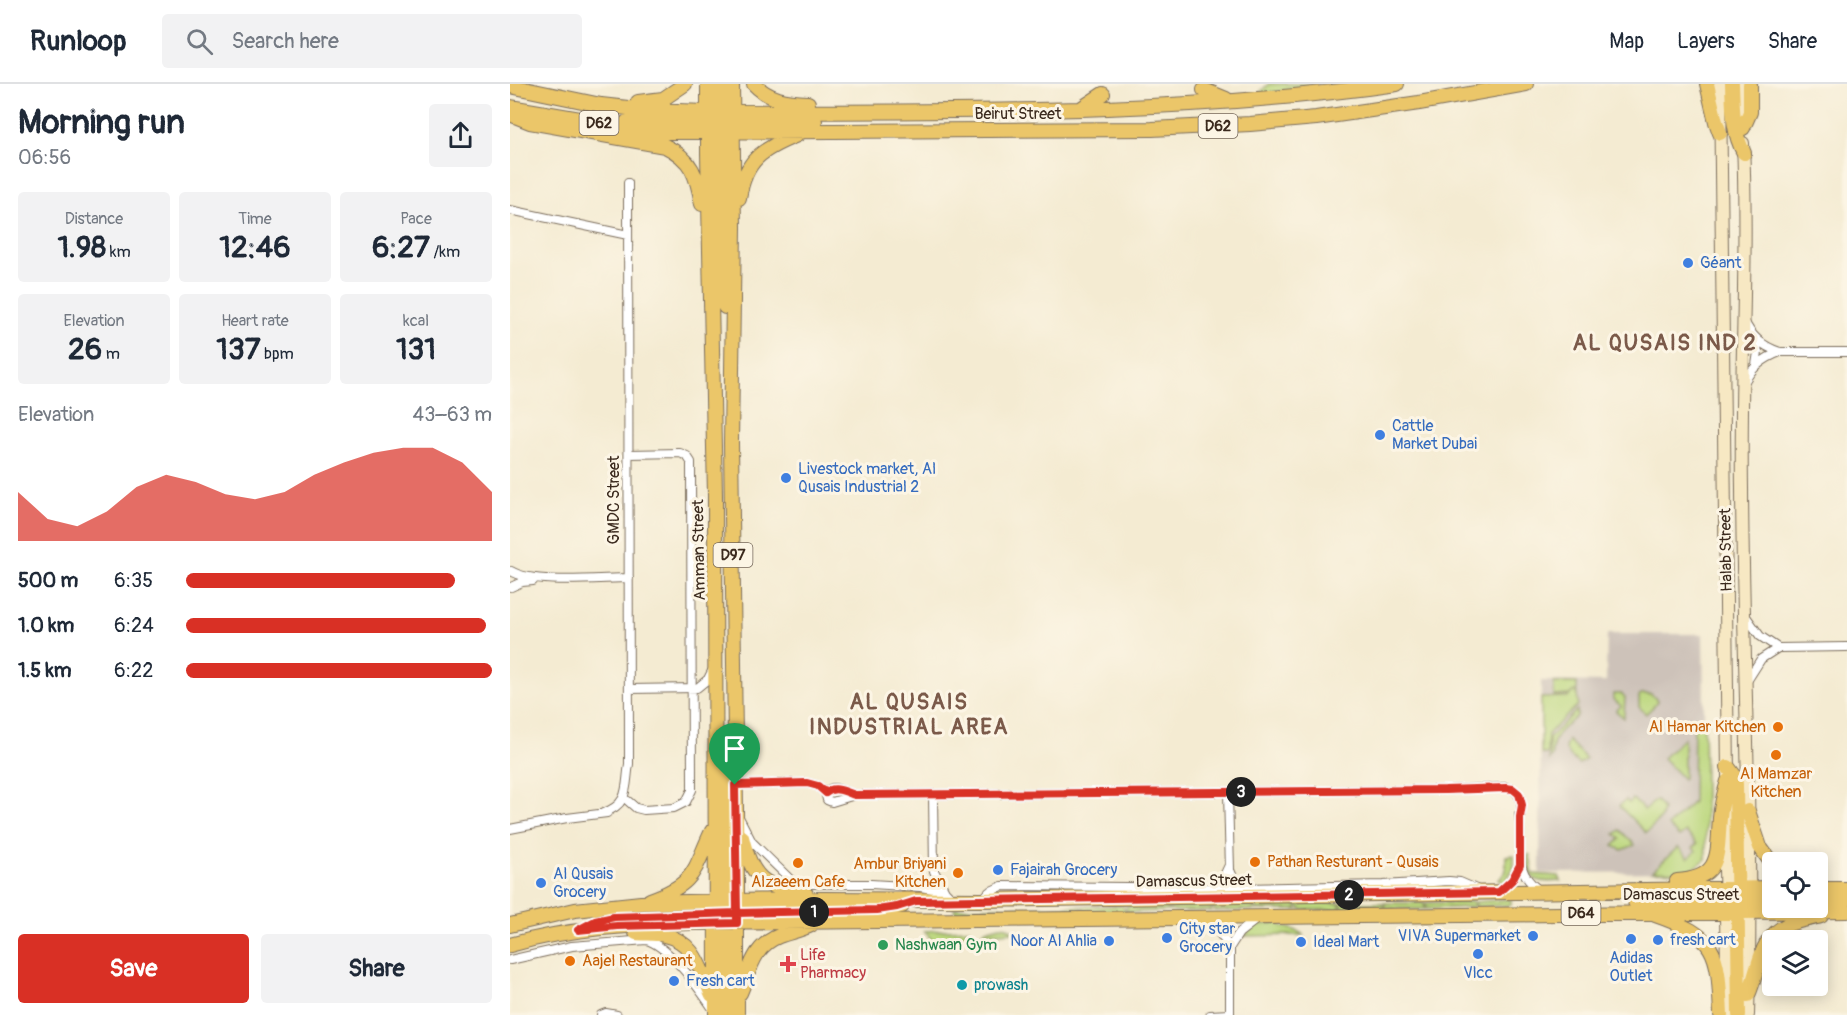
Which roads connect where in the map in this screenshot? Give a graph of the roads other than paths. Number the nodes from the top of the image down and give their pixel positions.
1 (685, 84) edge
2 (708, 84) edge
3 (720, 84) edge
4 (732, 84) edge
5 (754, 84) edge
6 (1397, 84) edge
7 (1526, 84) edge
8 (1707, 84) edge
9 (1720, 84) edge
10 (1732, 84) edge
11 (1742, 84) edge
12 (1750, 84) edge
13 (510, 86) edge
14 (1353, 87) edge
15 (1204, 90) dead end
16 (1103, 94) dead end
17 (1231, 101) junction
18 (601, 105) junction
19 (510, 107) edge
20 (1082, 108) junction
21 (838, 111) junction
22 (902, 111) junction
23 (510, 114) edge
24 (720, 122) junction
25 (1743, 128) junction
26 (804, 132) junction
27 (1720, 133) junction
28 (1744, 153) junction
29 (628, 183) dead end
30 (510, 210) edge
31 (734, 227) junction
32 (710, 234) junction
33 (628, 235) junction
34 (1743, 318) junction
35 (733, 331) junction
36 (1755, 338) junction
37 (1780, 352) junction
38 (1847, 352) edge
39 (1756, 366) junction
40 (1742, 386) junction
41 (1724, 387) junction
42 (1741, 418) junction
43 (629, 454) junction
44 (510, 570) edge
45 (542, 578) junction
46 (629, 578) junction
47 (511, 587) edge
48 (1743, 610) junction
49 (1847, 647) edge
50 (1778, 648) junction
51 (716, 663) junction
52 (1746, 684) junction
53 (629, 689) junction
54 (691, 689) junction
55 (716, 719) junction
56 (630, 764) junction
57 (1728, 767) junction
58 (1728, 781) junction
59 (735, 785) junction
60 (1228, 793) junction
61 (933, 794) junction
62 (628, 801) junction
63 (736, 809) junction
64 (1748, 811) junction
65 (603, 813) junction
66 (736, 825) junction
67 (714, 826) junction
68 (510, 829) edge
69 (1764, 852) edge
70 (1230, 865) junction
71 (1520, 865) junction
72 (934, 871) junction
73 (1213, 887) junction
74 (1245, 888) junction
75 (1662, 889) junction
76 (1847, 889) edge
77 (1828, 890) edge
78 (1484, 892) junction
79 (1499, 892) junction
80 (1541, 892) junction
81 (1762, 892) edge
82 (918, 894) junction
83 (1828, 894) edge
84 (950, 896) junction
85 (822, 899) junction
86 (1847, 899) edge
87 (982, 900) junction
88 (1737, 900) junction
89 (1762, 900) edge
90 (641, 903) junction
91 (1847, 910) edge
92 (1644, 911) junction
93 (1831, 911) junction
94 (726, 913) junction
95 (1500, 914) junction
96 (1527, 914) junction
97 (1260, 917) junction
98 (1198, 918) junction
99 (816, 922) junction
100 (510, 925) edge
101 (617, 926) junction
102 (1486, 926) dead end
103 (578, 930) junction
104 (510, 945) edge
105 (1230, 947) junction
106 (510, 960) edge
107 (1748, 995) junction
108 (736, 1000) junction
109 (718, 1011) edge
110 (601, 1015) edge
111 (617, 1015) edge
112 (736, 1015) edge
113 (1210, 1015) edge
114 (1230, 1015) edge
115 (1721, 1015) edge
116 (1728, 1015) edge
117 (1739, 1015) edge
118 (1748, 1015) edge

1 - 18 main road
2 - 24 main road, Amman Street / D97
3 - 24 main road
4 - 24 main road, Amman Street / D97
5 - 21 main road
6 - 14 main road, Beirut Street / D62
7 - 26 main road, Beirut Street / D62
8 - 27 main road
9 - 27 street, Halab Street
10 - 28 main road
11 - 25 street, Halab Street
12 - 25 main road
13 - 18 main road, Beirut Street / D62
14 - 17 main road, Beirut Street / D62
15 - 17 main road
16 - 20 main road
17 - 20 main road, Beirut Street / D62
18 - 24 main road, Beirut Street / D62
19 - 24 main road, D62
20 - 22 main road, Beirut Street / D62
21 - 22 main road, Beirut Street / D62
21 - 24 main road, Beirut Street / D62
22 - 24 main road
23 - 32 main road
24 - 26 main road, Beirut Street / D62
24 - 31 main road, Amman Street / D97
24 - 32 main road, Amman Street / D97
24 - 35 main road
25 - 28 street, Halab Street
26 - 31 main road
27 - 41 street, Halab Street
28 - 34 street, Halab Street
29 - 33 street, GMDC Street
30 - 33 street
31 - 35 main road, Amman Street / D97
32 - 51 main road, Amman Street / D97
33 - 43 street, GMDC Street
34 - 36 street
34 - 40 street, Halab Street
35 - 59 main road, Amman Street / D97
36 - 37 street
36 - 39 street
37 - 38 street
37 - 39 street
39 - 40 street
40 - 42 street, Halab Street
41 - 42 street
41 - 57 street, Halab Street
42 - 48 street, Halab Street
43 - 46 street, GMDC Street
43 - 54 street
44 - 45 street
44 - 47 street
45 - 46 street
45 - 47 street
46 - 53 street, GMDC Street
48 - 50 street
48 - 52 street, Halab Street
49 - 50 street
50 - 52 street
51 - 54 street
51 - 55 main road, Amman Street / D97
52 - 64 street, Halab Street
53 - 54 street
53 - 56 street, GMDC Street
54 - 62 street
55 - 67 main road, Amman Street / D97
55 - 94 main road
56 - 62 street, GMDC Street
56 - 65 street, GMDC Street
57 - 58 street, Halab Street
57 - 88 main road
58 - 75 main road
58 - 88 street, Halab Street
59 - 61 street
59 - 63 main road, Amman Street / D97
60 - 61 street
60 - 70 street
60 - 71 street
61 - 72 street
62 - 65 street
63 - 66 main road, Amman Street / D97
63 - 82 street
64 - 69 main road
64 - 88 street, Halab Street
65 - 68 street
66 - 85 main road
66 - 94 main road, Amman Street / D97
67 - 90 main road
67 - 94 main road, Amman Street / D97
70 - 73 street
70 - 74 street
71 - 79 street
71 - 80 street
72 - 82 street
72 - 84 street
73 - 74 street
73 - 87 street
74 - 78 street
75 - 80 main road, Damascus Street / D64
75 - 88 main road, Damascus Street / D64
76 - 77 main road
78 - 79 main road, Damascus Street / D64
78 - 87 main road, Damascus Street / D64
79 - 80 main road, Damascus Street / D64
81 - 88 main road, Damascus Street / D64
82 - 84 main road, Damascus Street / D64
82 - 85 main road, Damascus Street / D64
82 - 94 main road
83 - 86 main road
84 - 87 main road, Damascus Street / D64
85 - 94 main road, Damascus Street / D64
88 - 89 main road
88 - 92 main road, Damascus Street / D64
88 - 93 main road, Damascus Street / D64
88 - 96 main road
88 - 107 street, Halab Street
88 - 116 street, Halab Street
88 - 117 main road
90 - 94 main road, Damascus Street / D64
90 - 100 main road, Damascus Street / D64
91 - 93 main road, Damascus Street / D64
92 - 96 main road, Damascus Street / D64
92 - 115 main road
93 - 107 main road
94 - 99 main road, Damascus Street / D64
94 - 101 main road, Damascus Street / D64
94 - 103 main road
94 - 108 main road, Amman Street / D97
94 - 109 main road, Amman Street / D97
95 - 96 main road, Damascus Street / D64
95 - 97 main road, Damascus Street / D64
95 - 102 main road
97 - 98 main road, Damascus Street / D64
97 - 105 street
98 - 99 main road, Damascus Street / D64
98 - 105 street
99 - 108 main road
101 - 103 main road, Damascus Street / D64
101 - 109 main road
103 - 104 main road, Damascus Street / D64
105 - 114 street
106 - 109 street
107 - 118 street, Halab Street
108 - 112 main road, Amman Street / D97
110 - 111 street
113 - 114 street

